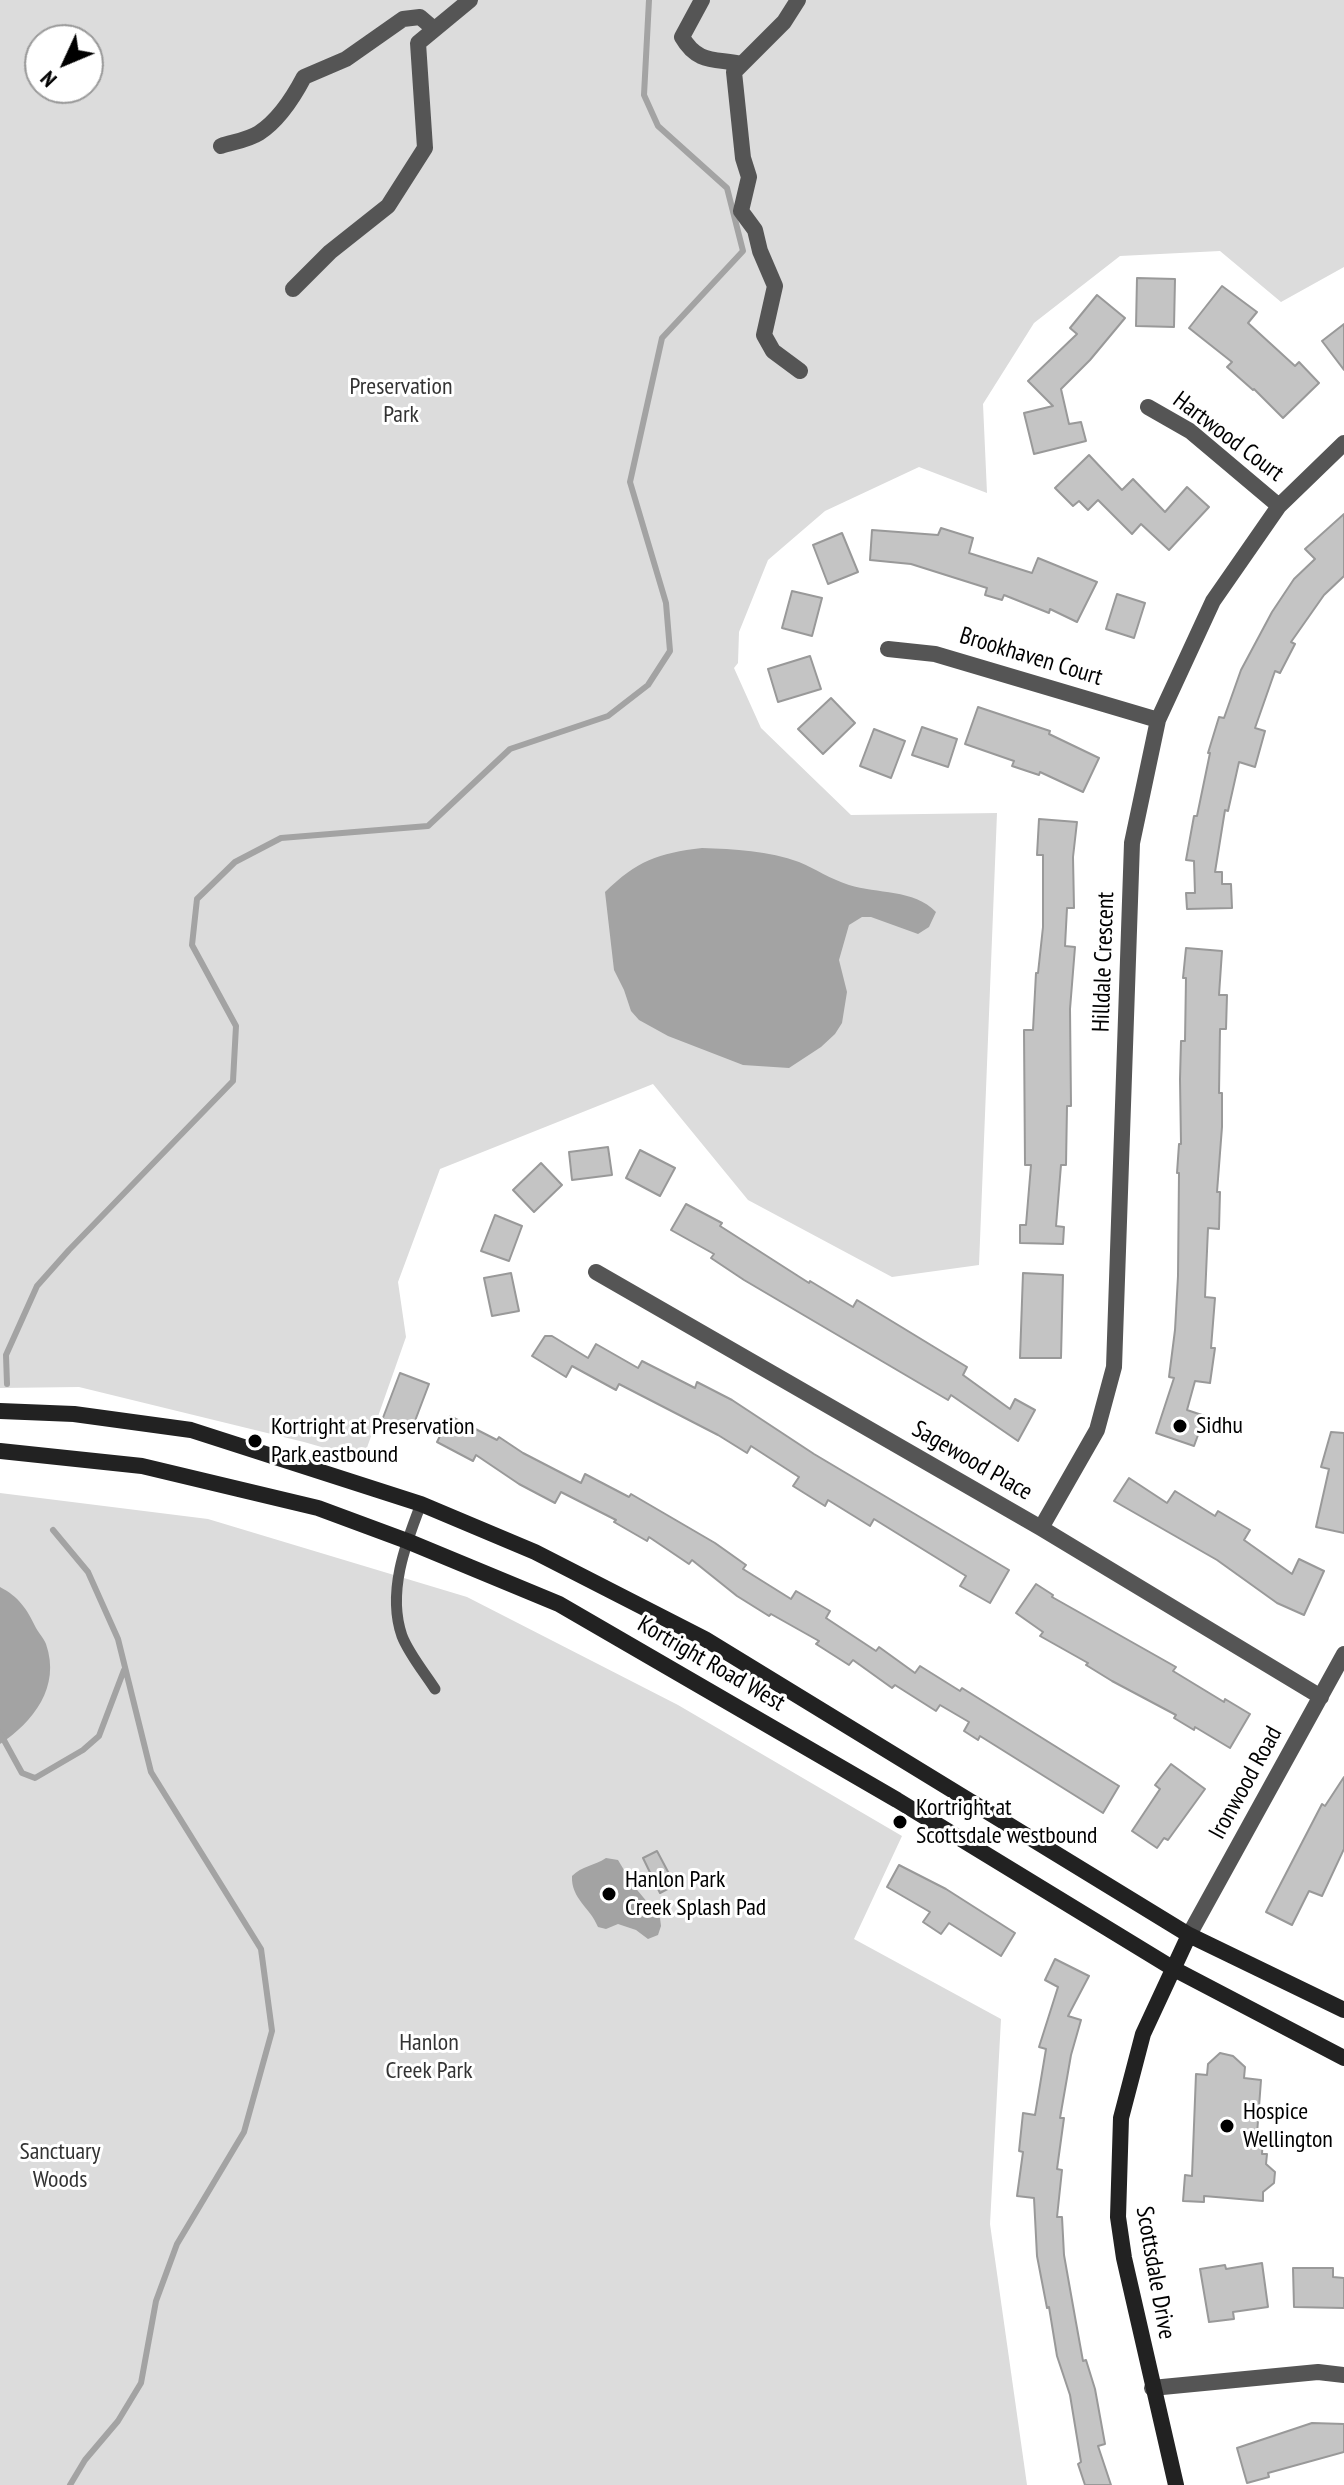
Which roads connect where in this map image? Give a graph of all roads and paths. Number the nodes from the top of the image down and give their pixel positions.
1 (470, 0) edge
2 (702, 0) edge
3 (798, 0) edge
4 (434, 29) junction
5 (742, 64) junction
6 (221, 146) dead end
7 (293, 289) dead end
8 (800, 371) dead end
9 (1148, 407) dead end
10 (1344, 443) edge
11 (1279, 506) junction
12 (888, 649) dead end
13 (1158, 720) junction
14 (596, 1272) dead end
15 (0, 1411) edge
16 (0, 1451) edge
17 (421, 1504) junction
18 (1041, 1528) junction
19 (407, 1541) junction
20 (1344, 1654) edge
21 (435, 1689) dead end
22 (1321, 1697) junction
23 (1189, 1935) junction
24 (1174, 1969) junction
25 (1344, 2010) edge
26 (1344, 2058) edge
27 (1344, 2375) edge
28 (1152, 2388) junction
29 (1176, 2485) edge

1 - 4 street
2 - 5 street
3 - 5 street
4 - 6 street
4 - 7 street
5 - 8 street
9 - 11 street, Hartwood Court
10 - 11 street, Hilldale Crescent
11 - 13 street, Hilldale Crescent
12 - 13 street, Brookhaven Court
13 - 18 street, Hilldale Crescent
14 - 18 street, Sagewood Place
15 - 17 street, Kortright Road West
16 - 19 street, Kortright Road West
17 - 19 lane
17 - 23 street, Kortright Road West
18 - 22 street, Sagewood Place
19 - 21 lane
19 - 24 street, Kortright Road West
20 - 22 street, Ironwood Road
22 - 23 street, Ironwood Road
23 - 24 street, Scottsdale Drive
23 - 25 street, Kortright Road West
24 - 26 street, Kortright Road West
24 - 28 street, Scottsdale Drive
27 - 28 street
28 - 29 street, Scottsdale Drive

